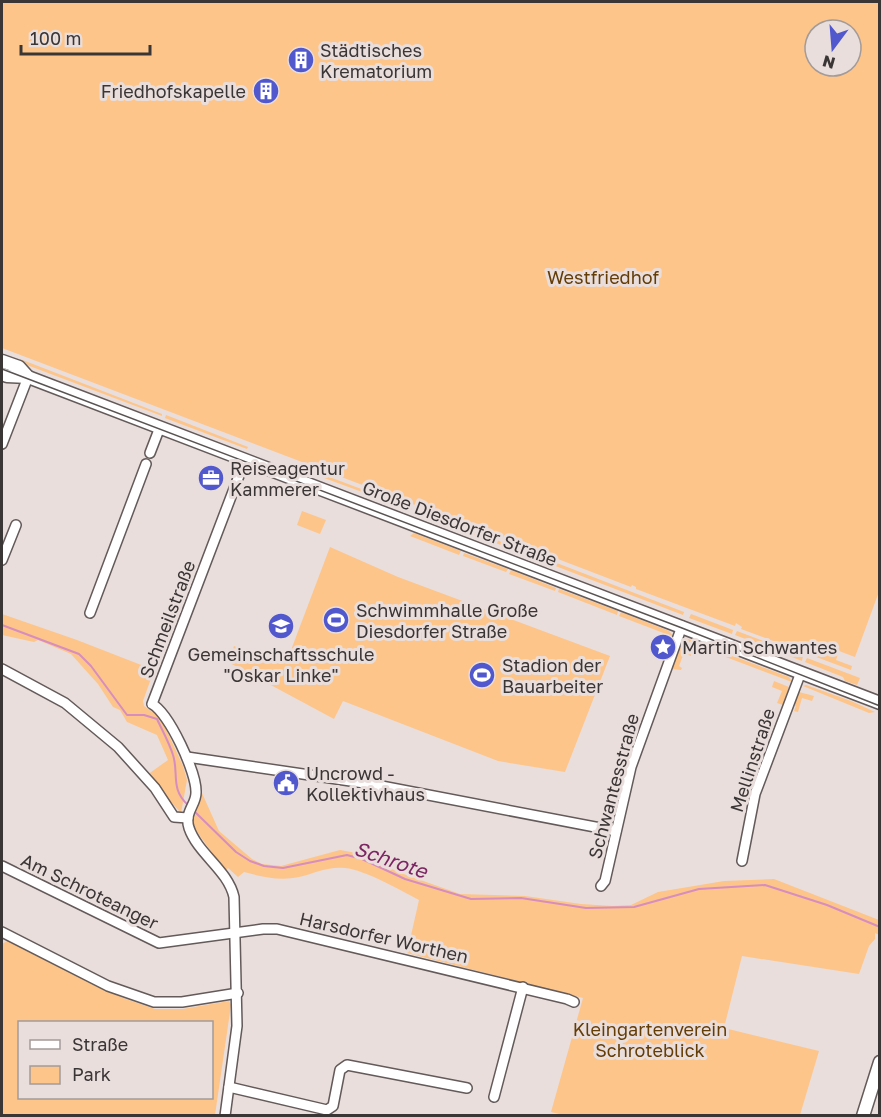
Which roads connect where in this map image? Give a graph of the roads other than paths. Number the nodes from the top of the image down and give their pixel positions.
1 (2, 361) edge
2 (2, 374) edge
3 (28, 376) junction
4 (160, 427) junction
5 (2, 444) edge
6 (150, 453) dead end
7 (245, 460) junction
8 (146, 464) dead end
9 (16, 525) dead end
10 (2, 560) edge
11 (90, 613) dead end
12 (682, 626) junction
13 (2, 669) edge
14 (801, 672) junction
15 (879, 703) edge
16 (187, 757) junction
17 (189, 814) junction
18 (616, 831) junction
19 (742, 861) dead end
20 (2, 866) edge
21 (601, 886) dead end
22 (2, 932) edge
23 (236, 933) junction
24 (523, 987) junction
25 (238, 993) junction
26 (574, 1002) dead end
27 (879, 1062) edge
28 (229, 1087) junction
29 (467, 1088) dead end
30 (494, 1097) dead end
31 (865, 1115) edge
32 (225, 1116) edge

1 - 3 main road, Große Diesdorfer Straße
2 - 3 main road, Große Diesdorfer Straße
3 - 4 main road, Große Diesdorfer Straße
3 - 5 street
4 - 6 street
4 - 7 main road, Große Diesdorfer Straße
7 - 12 main road, Große Diesdorfer Straße
7 - 16 street, Schmeilstraße
8 - 11 street
9 - 10 street
12 - 14 main road, Große Diesdorfer Straße
12 - 18 street, Schwantesstraße
13 - 17 street
14 - 15 main road, Große Diesdorfer Straße
14 - 19 street, Mellinstraße
16 - 17 street, Schmeilstraße
16 - 18 street
17 - 23 street
18 - 21 street, Schwantesstraße
20 - 23 street, Am Schroteanger
22 - 25 street
23 - 24 street, Harsdorfer Worthen
23 - 25 street
24 - 26 street, Harsdorfer Worthen
24 - 30 street
25 - 28 street
27 - 31 main road
28 - 29 street
28 - 32 street

